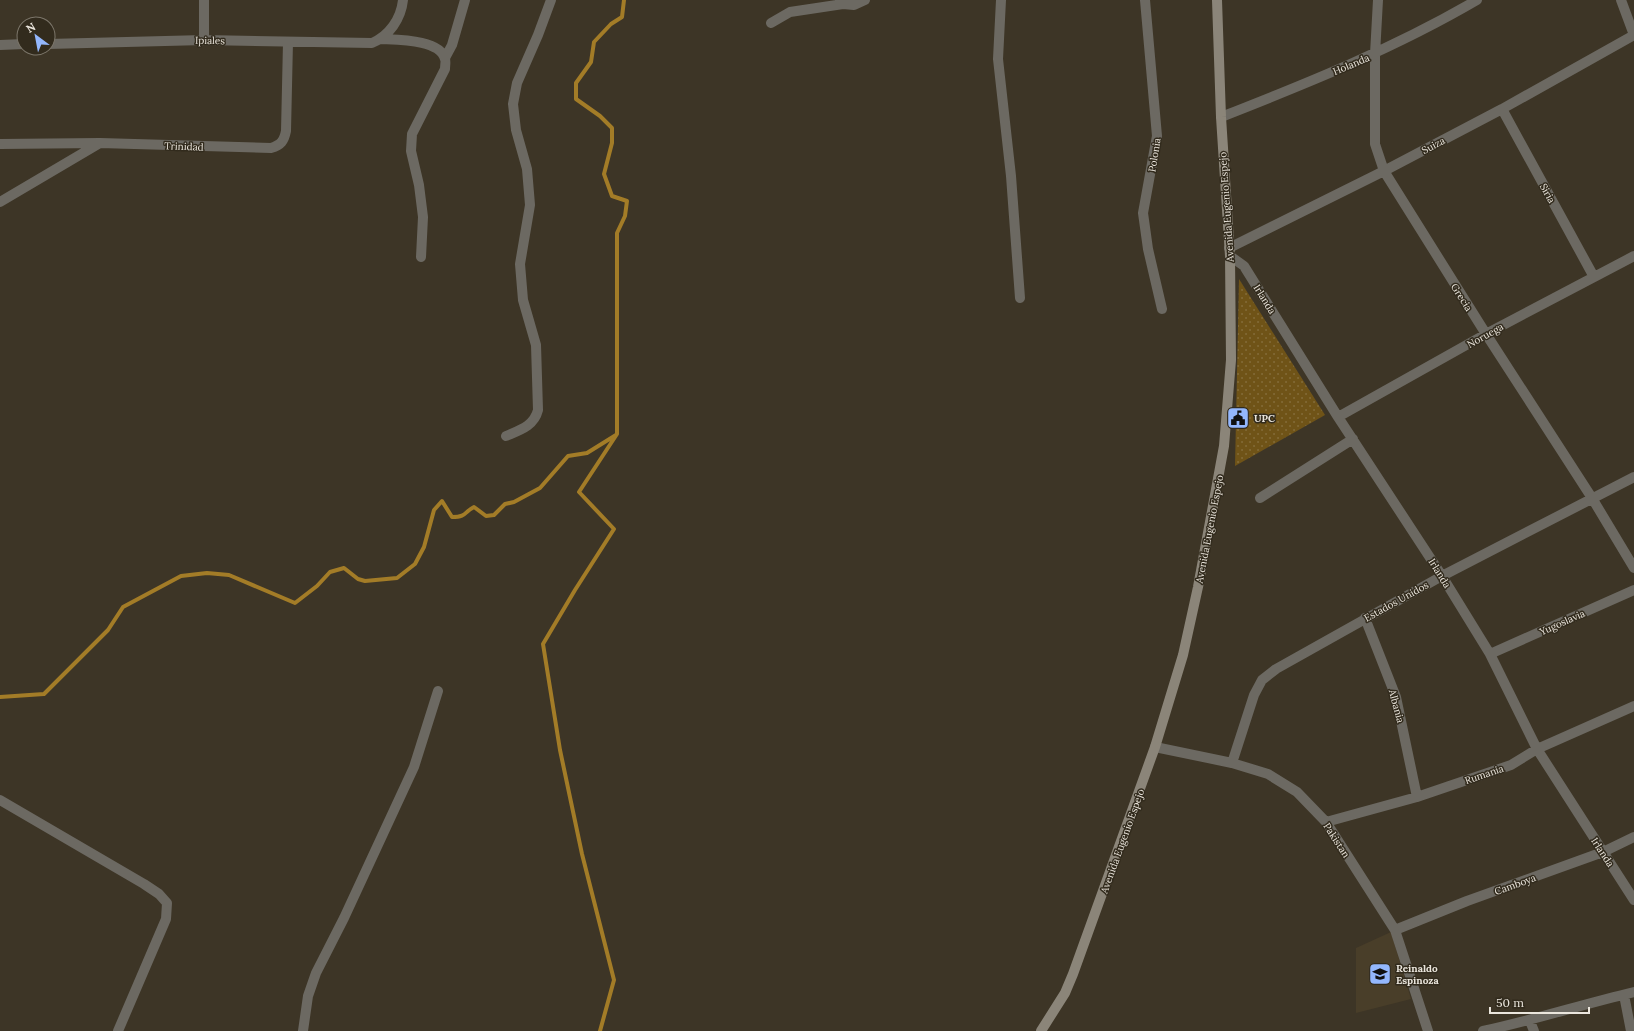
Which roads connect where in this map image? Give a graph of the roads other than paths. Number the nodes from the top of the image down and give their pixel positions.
1 (204, 0) edge
2 (403, 0) edge
3 (465, 0) edge
4 (551, 0) edge
5 (864, 0) edge
6 (1001, 0) edge
7 (1145, 0) edge
8 (1217, 0) edge
9 (1378, 0) edge
10 (1477, 0) edge
11 (1621, 0) edge
12 (842, 2) edge
13 (771, 23) dead end
14 (1634, 35) edge
15 (204, 40) junction
16 (376, 41) junction
17 (288, 42) junction
18 (16, 44) edge
19 (56, 44) edge
20 (0, 45) edge
21 (1375, 54) junction
22 (445, 58) junction
23 (1502, 109) junction
24 (1220, 117) junction
25 (100, 143) junction
26 (0, 144) edge
27 (1384, 171) junction
28 (0, 202) edge
29 (1230, 252) junction
30 (421, 256) dead end
31 (1634, 256) edge
32 (1594, 278) junction
33 (1020, 298) dead end
34 (1162, 308) dead end
35 (1486, 334) junction
36 (1338, 417) junction
37 (506, 436) dead end
38 (1353, 439) junction
39 (1634, 477) edge
40 (1260, 498) dead end
41 (1592, 498) junction
42 (1634, 568) edge
43 (1442, 576) junction
44 (1634, 590) edge
45 (1365, 618) junction
46 (1490, 654) junction
47 (438, 691) dead end
48 (1634, 706) edge
49 (1155, 747) junction
50 (1537, 749) junction
51 (1232, 763) junction
52 (1418, 797) junction
53 (0, 800) edge
54 (1326, 822) junction
55 (1634, 837) edge
56 (1603, 852) junction
57 (1634, 900) edge
58 (1395, 930) junction
59 (1629, 993) edge
60 (1530, 1020) junction
61 (118, 1031) edge
62 (303, 1031) edge
63 (1041, 1031) edge
64 (1428, 1031) edge
65 (1483, 1031) edge
66 (1534, 1031) edge
67 (1631, 1031) edge

1 - 15 street
2 - 16 street
3 - 22 street
4 - 37 street
5 - 12 street
6 - 33 street
7 - 34 street, Polonia
8 - 24 main road, Avenida Eugenio Espejo
9 - 21 street, Grecia
10 - 21 street, Holanda
11 - 14 street
12 - 13 street
14 - 23 street, Suiza
15 - 17 street, Ipiales
15 - 19 street, Ipiales
16 - 17 street, Ipiales
16 - 22 street, Ipiales
17 - 25 street, Trinidad
18 - 20 street
21 - 24 street, Holanda
21 - 27 street, Grecia
22 - 30 street
23 - 27 street, Suiza
23 - 32 street, Siria
24 - 29 main road, Avenida Eugenio Espejo
25 - 26 street, Trinidad
25 - 28 street
27 - 29 street, Suiza
27 - 35 street, Grecia
29 - 36 street, Irlanda
29 - 49 main road, Avenida Eugenio Espejo
31 - 32 street, Noruega
32 - 35 street, Noruega
35 - 36 street, Noruega
35 - 41 street, Grecia
36 - 38 street, Irlanda
38 - 40 street
38 - 43 street, Irlanda
39 - 41 street, Estados Unidos
41 - 42 street, Grecia
41 - 43 street, Estados Unidos
43 - 45 street, Estados Unidos
43 - 46 street, Irlanda
44 - 46 street, Yugoslavia
45 - 51 street, Estados Unidos
45 - 52 street, Albania
46 - 50 street, Irlanda
47 - 62 street
48 - 50 street, Rumania
49 - 51 street, Pakistan
49 - 63 main road, Avenida Eugenio Espejo
50 - 52 street, Rumania
50 - 56 street, Irlanda
51 - 54 street, Pakistan
52 - 54 street, Rumania
53 - 61 street
54 - 58 street, Pakistan
55 - 56 street, Camboya
56 - 57 street, Irlanda
56 - 58 street, Camboya
58 - 64 street, Pakistan
59 - 60 street
59 - 67 street
60 - 65 street
60 - 66 street

